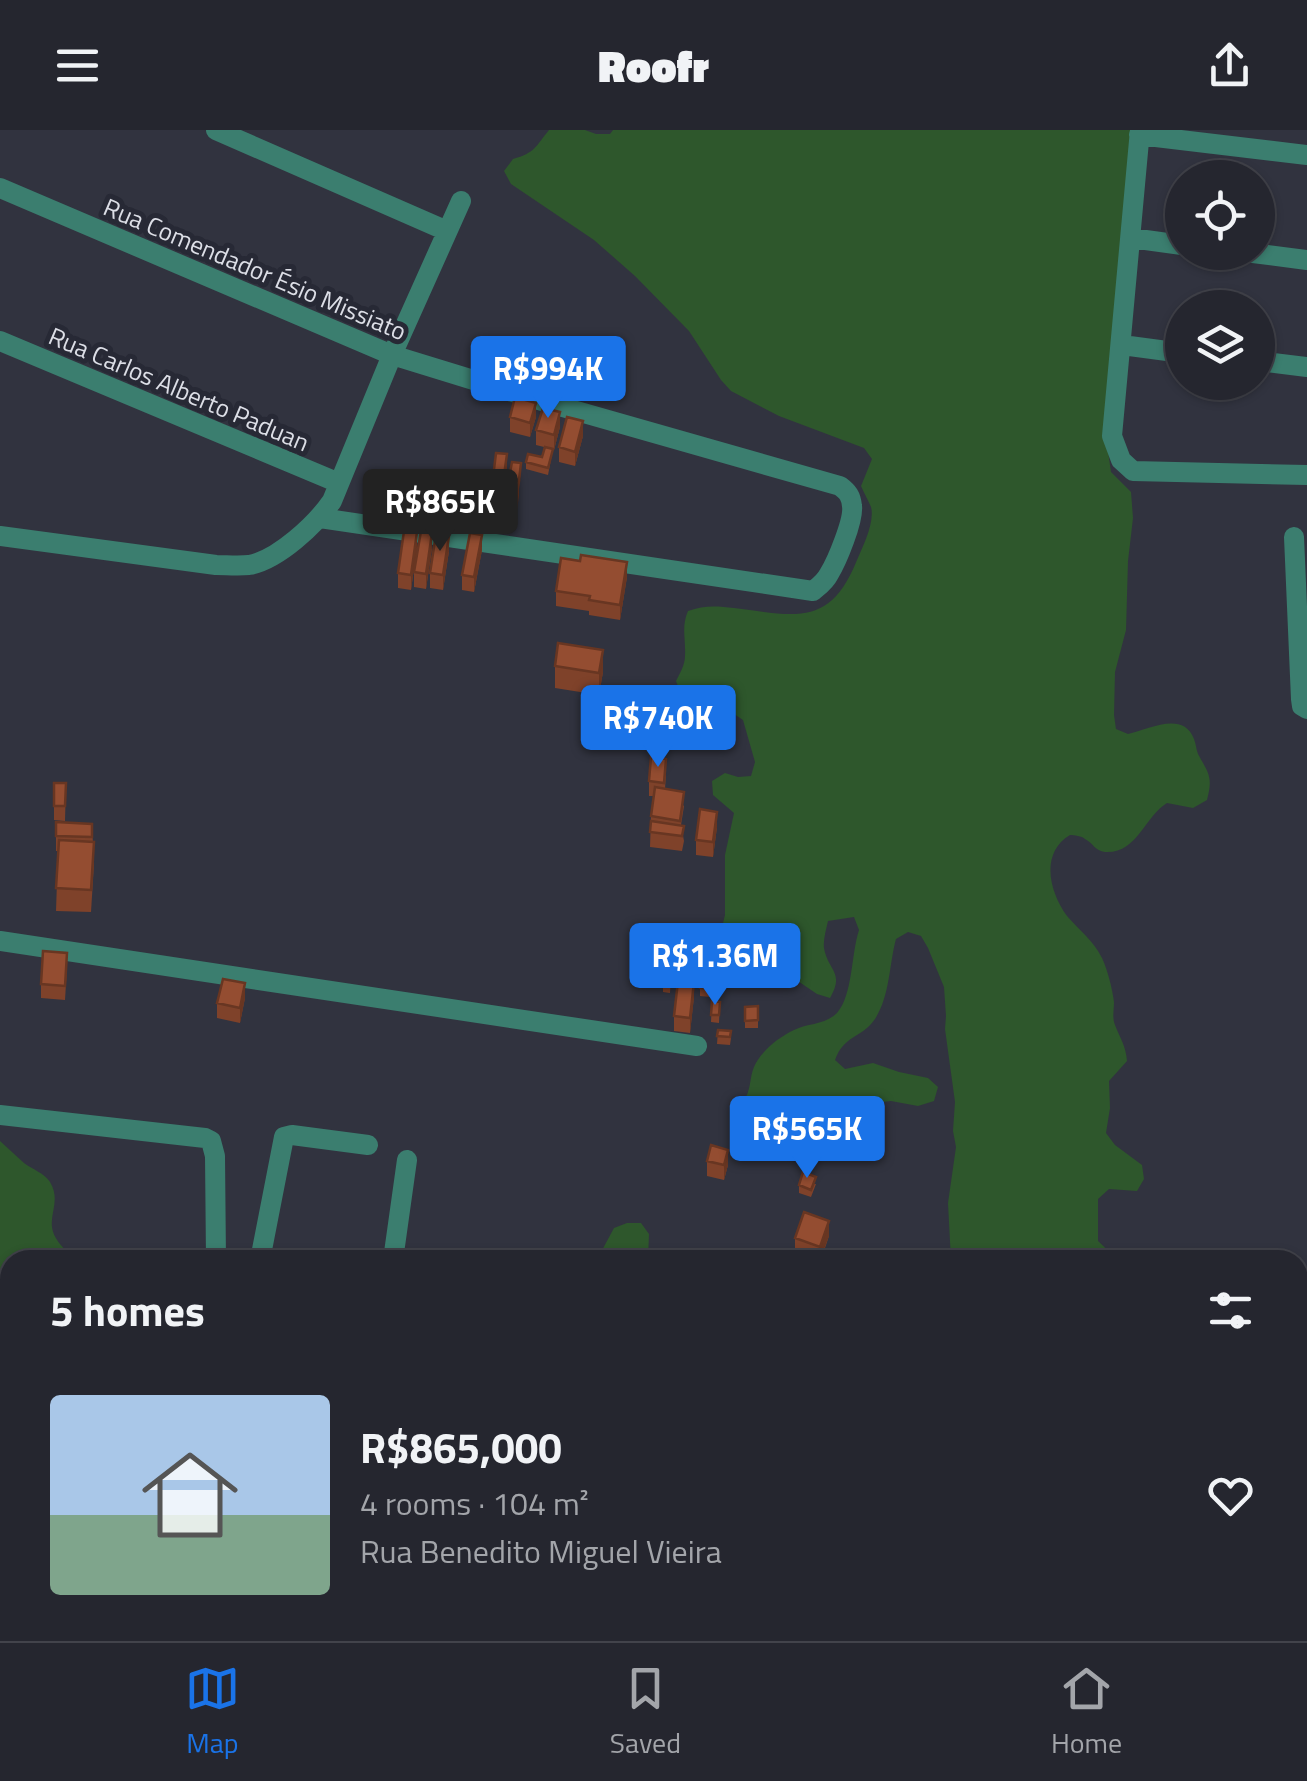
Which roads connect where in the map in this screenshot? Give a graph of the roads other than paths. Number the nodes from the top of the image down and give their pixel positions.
1 (216, 130) edge
2 (1140, 132) edge
3 (1307, 154) edge
4 (0, 188) edge
5 (461, 202) dead end
6 (447, 231) junction
7 (1131, 238) junction
8 (1165, 242) edge
9 (1275, 256) edge
10 (1307, 260) edge
11 (0, 342) edge
12 (1122, 346) junction
13 (1165, 350) edge
14 (392, 355) junction
15 (1275, 363) edge
16 (1307, 367) edge
17 (1307, 475) edge
18 (339, 482) junction
19 (320, 518) junction
20 (0, 536) edge
21 (1294, 537) dead end
22 (1307, 709) edge
23 (0, 942) edge
24 (696, 1046) dead end
25 (0, 1115) edge
26 (368, 1145) dead end
27 (407, 1160) dead end
28 (216, 1250) edge
29 (262, 1250) edge
30 (394, 1250) edge

1 - 6 street
2 - 3 street
2 - 7 street
4 - 14 street, Rua Comendador Ésio Missiato
5 - 6 street
6 - 14 street
7 - 8 street
7 - 12 street
9 - 10 street
11 - 18 street, Rua Carlos Alberto Paduan
12 - 13 street
12 - 17 street
14 - 18 street
14 - 19 street, Rua Comendador Ésio Missiato
15 - 16 street
18 - 19 street
19 - 20 street
21 - 22 street
23 - 24 street
25 - 28 street
26 - 29 street
27 - 30 street

